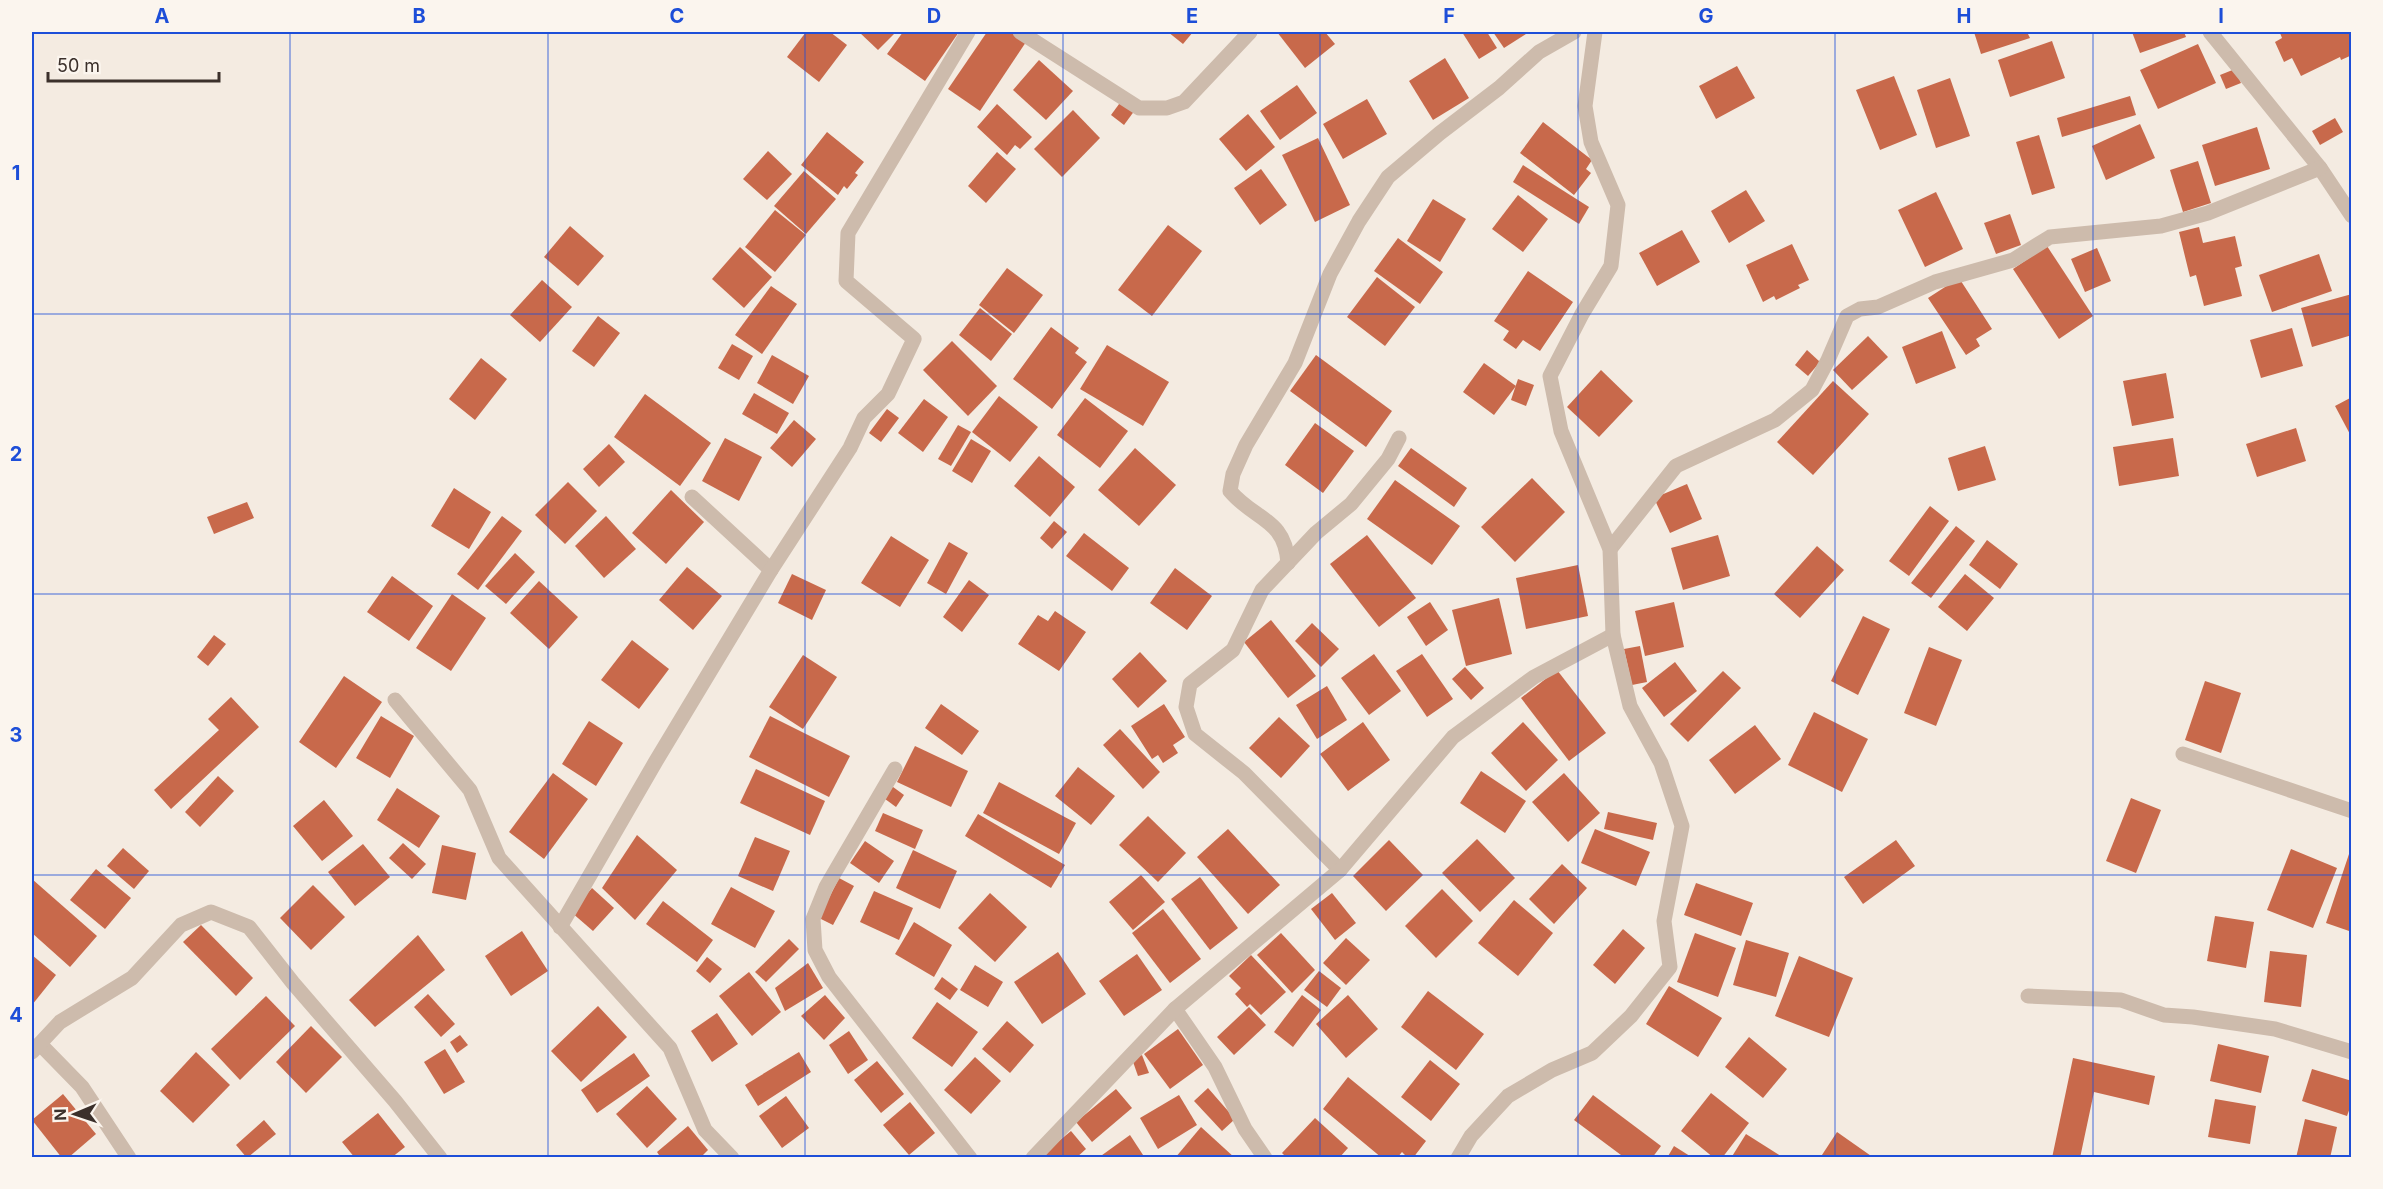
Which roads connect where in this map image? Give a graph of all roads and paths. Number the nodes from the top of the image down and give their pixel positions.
1 (968, 32) edge
2 (1020, 32) edge
3 (1250, 32) edge
4 (1574, 32) edge
5 (1594, 32) edge
6 (2210, 32) edge
7 (2320, 168) junction
8 (2352, 216) edge
9 (1399, 438) dead end
10 (692, 496) dead end
11 (1610, 549) junction
12 (1288, 563) junction
13 (771, 570) junction
14 (1613, 635) junction
15 (394, 700) dead end
16 (2183, 754) dead end
17 (895, 769) dead end
18 (2352, 811) edge
19 (1340, 870) junction
20 (560, 927) junction
21 (2028, 996) dead end
22 (1175, 1009) junction
23 (36, 1048) edge
24 (2352, 1052) edge
25 (129, 1158) edge
26 (440, 1158) edge
27 (732, 1158) edge
28 (970, 1158) edge
29 (1033, 1158) edge
30 (1265, 1158) edge
31 (1458, 1158) edge

1 - 13 street
2 - 3 street
4 - 12 street
5 - 11 street
6 - 7 street
7 - 8 street
7 - 11 street
9 - 12 street
10 - 13 street
11 - 14 street
12 - 19 street
13 - 20 street
14 - 19 street
14 - 31 street
15 - 20 street
16 - 18 street
17 - 28 street
19 - 22 street
20 - 27 street
21 - 24 street
22 - 29 street
22 - 30 street
23 - 25 street
23 - 26 street

